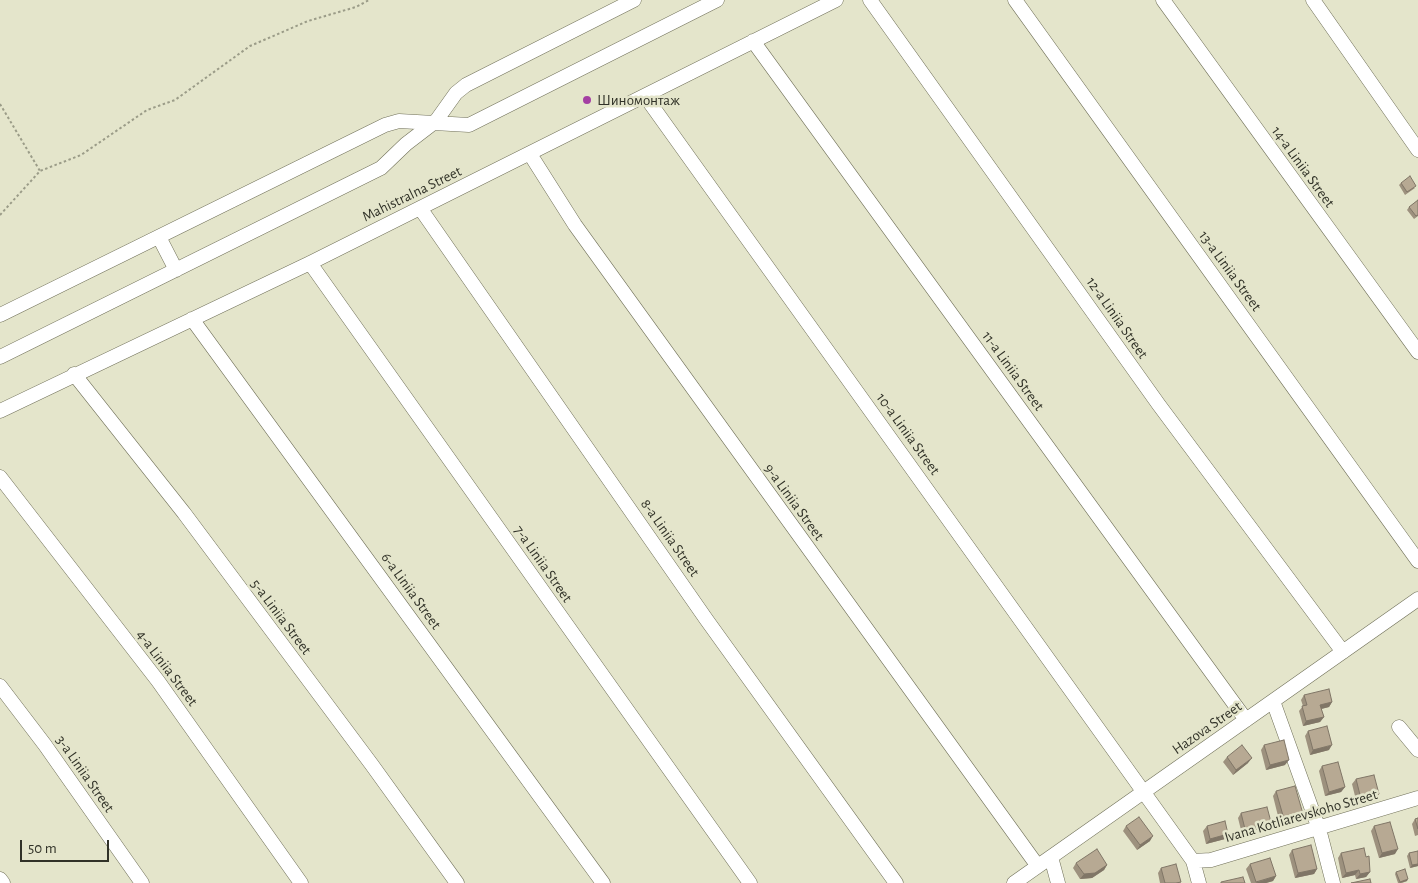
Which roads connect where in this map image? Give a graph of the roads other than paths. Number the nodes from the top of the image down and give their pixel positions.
1 (634, 0) edge
2 (717, 0) edge
3 (836, 0) edge
4 (870, 0) edge
5 (1015, 0) edge
6 (1163, 0) edge
7 (1313, 0) edge
8 (753, 41) junction
9 (646, 96) junction
10 (436, 121) junction
11 (1418, 150) edge
12 (530, 154) junction
13 (420, 208) junction
14 (159, 237) junction
15 (310, 263) junction
16 (176, 270) junction
17 (0, 315) edge
18 (192, 319) junction
19 (1418, 352) edge
20 (0, 357) edge
21 (74, 374) junction
22 (0, 410) edge
23 (0, 477) edge
24 (1418, 561) edge
25 (1418, 599) edge
26 (1343, 652) junction
27 (0, 686) edge
28 (1273, 701) junction
29 (1246, 720) junction
30 (1399, 727) dead end
31 (1418, 750) edge
32 (1144, 792) junction
33 (1418, 798) edge
34 (1319, 829) junction
35 (1051, 858) junction
36 (1193, 860) junction
37 (1037, 865) junction
38 (0, 880) edge
39 (2, 883) edge
40 (142, 883) edge
41 (301, 883) edge
42 (457, 883) edge
43 (603, 883) edge
44 (750, 883) edge
45 (896, 883) edge
46 (1014, 883) edge
47 (1058, 883) edge
48 (1199, 883) edge
49 (1333, 883) edge

1 - 10 street
2 - 10 street
3 - 8 street, Mahistralna Street
4 - 26 street, 12-a Liniia Street
5 - 24 street, 13-a Liniia Street
6 - 19 street, 14-a Liniia Street
7 - 11 street
8 - 9 street, Mahistralna Street
8 - 29 street, 11-a Liniia Street
9 - 12 street, Mahistralna Street
9 - 32 street, 10-a Liniia Street
10 - 14 street
10 - 16 street
12 - 13 street, Mahistralna Street
12 - 37 street, 9-a Liniia Street
13 - 15 street, Mahistralna Street
13 - 45 street, 8-a Liniia Street
14 - 16 street
14 - 17 street
15 - 18 street, Mahistralna Street
15 - 44 street, 7-a Liniia Street
16 - 20 street
18 - 21 street, Mahistralna Street
18 - 43 street, 6-a Liniia Street
21 - 22 street, Mahistralna Street
21 - 42 street, 5-a Liniia Street
23 - 41 street, 4-a Liniia Street
25 - 26 street, Hazova Street
26 - 28 street, Hazova Street
27 - 40 street, 3-a Liniia Street
28 - 29 street, Hazova Street
28 - 34 street
29 - 32 street, Hazova Street
30 - 31 street
32 - 35 street, Hazova Street
32 - 36 street, 10-a Liniia Street
33 - 34 street, Ivana Kotliarevskoho Street
34 - 36 street, Ivana Kotliarevskoho Street
34 - 49 street
35 - 37 street, Hazova Street
35 - 47 street
36 - 48 street
37 - 46 street, Hazova Street
38 - 39 street

